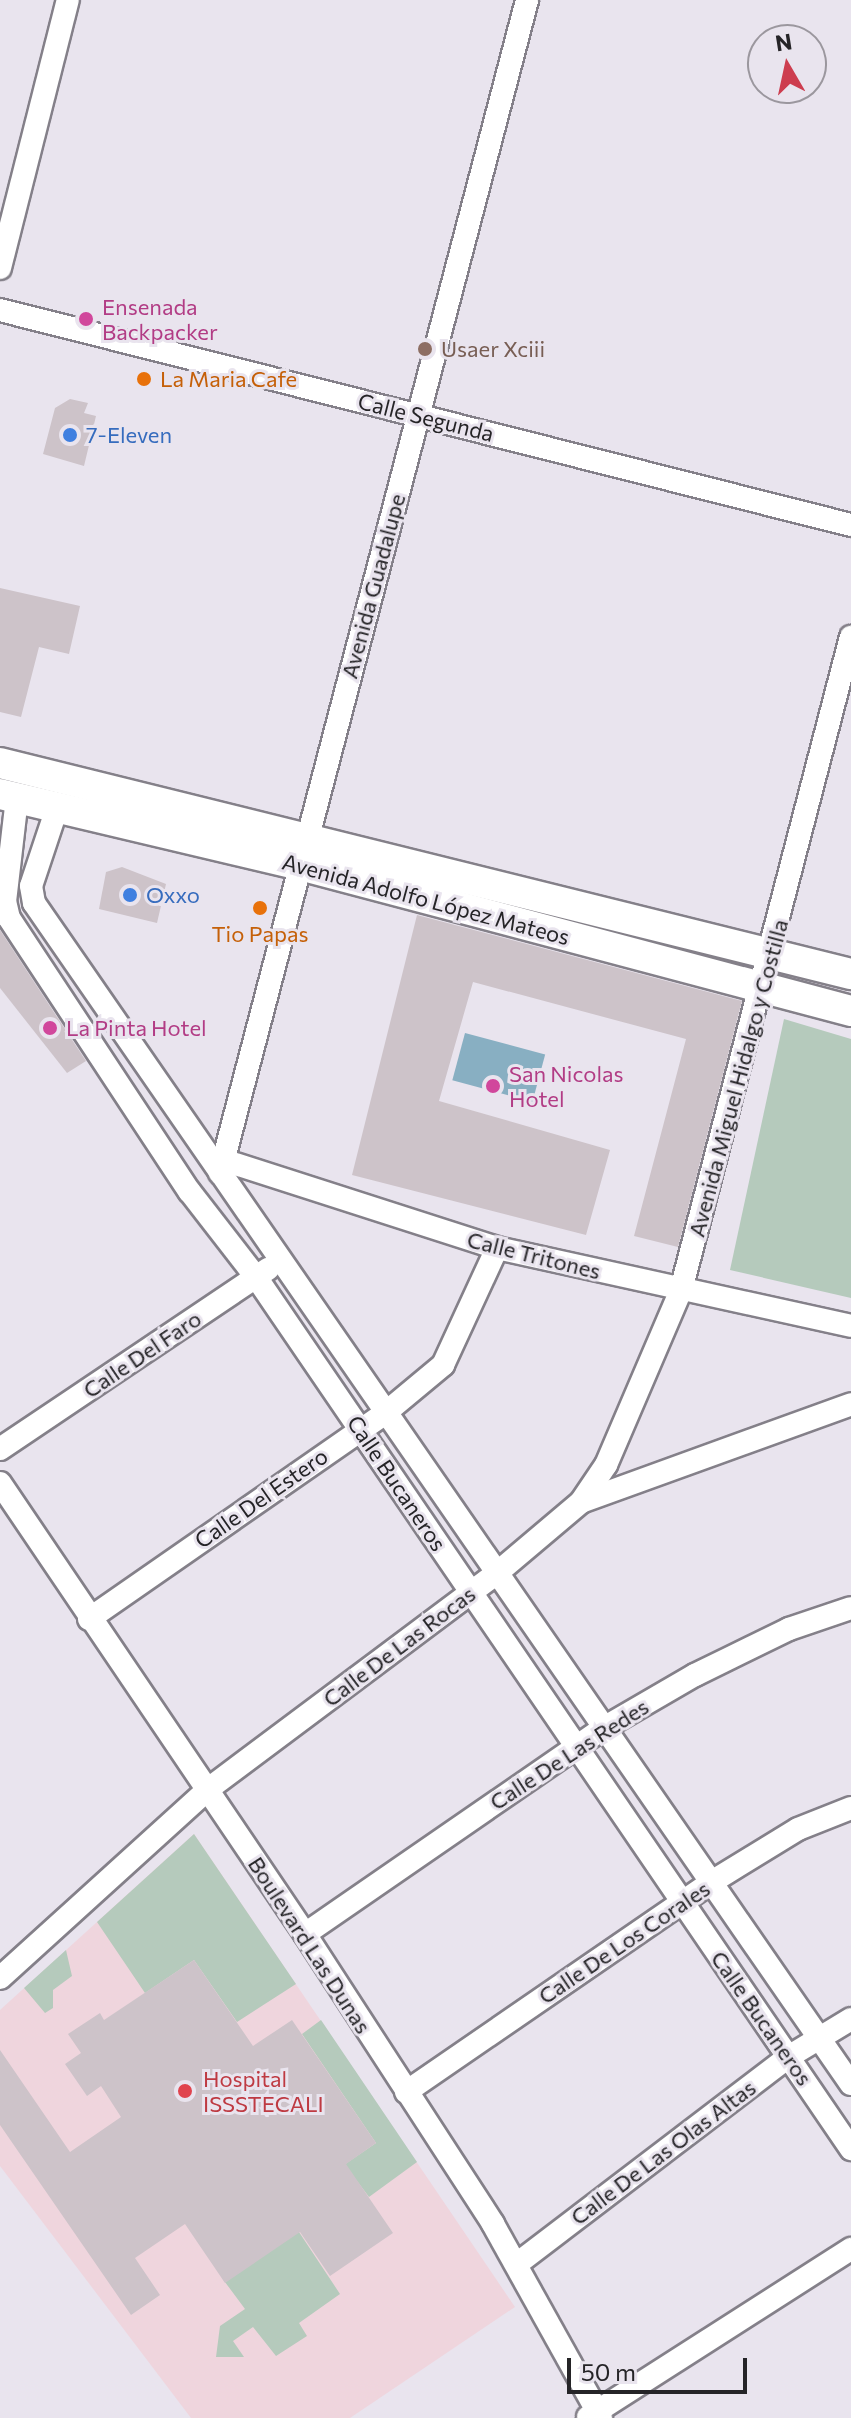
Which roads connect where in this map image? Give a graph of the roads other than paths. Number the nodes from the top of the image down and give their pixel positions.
1 (68, 0) edge
2 (527, 0) edge
3 (0, 268) edge
4 (0, 310) edge
5 (418, 416) junction
6 (851, 525) edge
7 (851, 637) edge
8 (0, 763) edge
9 (8, 796) edge
10 (57, 808) junction
11 (303, 854) junction
12 (4, 920) edge
13 (771, 954) junction
14 (851, 974) edge
15 (763, 990) junction
16 (851, 1011) edge
17 (221, 1166) junction
18 (190, 1192) junction
19 (497, 1248) junction
20 (284, 1259) junction
21 (256, 1277) junction
22 (681, 1290) junction
23 (851, 1326) edge
24 (851, 1404) edge
25 (384, 1414) junction
26 (361, 1428) junction
27 (0, 1449) edge
28 (0, 1483) edge
29 (581, 1502) junction
30 (497, 1573) junction
31 (470, 1593) junction
32 (851, 1608) edge
33 (89, 1619) junction
34 (607, 1726) junction
35 (574, 1748) junction
36 (207, 1790) junction
37 (851, 1808) edge
38 (710, 1883) junction
39 (681, 1903) junction
40 (305, 1934) junction
41 (0, 1978) edge
42 (851, 2019) edge
43 (817, 2038) junction
44 (790, 2056) junction
45 (851, 2084) edge
46 (406, 2092) junction
47 (851, 2149) edge
48 (851, 2249) edge
49 (518, 2263) junction
50 (595, 2416) edge

1 - 3 street
2 - 5 street, Avenida Guadalupe
4 - 5 street, Calle Segunda
5 - 6 street, Calle Segunda
5 - 11 street, Avenida Guadalupe
7 - 13 street, Avenida Miguel Hidalgo y Costilla
8 - 11 main road, Avenida Adolfo López Mateos
9 - 10 main road, Avenida Adolfo López Mateos
9 - 12 street, Calle Bucaneros
10 - 11 main road, Avenida Adolfo López Mateos
10 - 17 street, Calle Bucaneros
11 - 13 main road, Avenida Adolfo López Mateos
11 - 15 main road, Avenida Adolfo López Mateos
11 - 17 street, Avenida Guadalupe
12 - 18 street, Calle Bucaneros
13 - 14 main road, Avenida Adolfo López Mateos
13 - 15 street, Avenida Miguel Hidalgo y Costilla
15 - 16 main road, Avenida Adolfo López Mateos
15 - 22 street, Avenida Miguel Hidalgo y Costilla
17 - 18 street
17 - 19 street, Calle Tritones
17 - 20 street, Calle Bucaneros
18 - 21 street, Calle Bucaneros
19 - 22 street, Calle Tritones
19 - 25 street, Calle Del Estero
20 - 21 street, Calle Del Faro
20 - 25 street, Calle Bucaneros
21 - 26 street, Calle Bucaneros
21 - 27 street, Calle Del Faro
22 - 23 street, Calle Tritones
22 - 29 street, Avenida Miguel Hidalgo y Costilla
24 - 29 street, Calle De Las Rocas
25 - 26 street, Calle Del Estero
25 - 30 street, Calle Bucaneros
26 - 31 street, Calle Bucaneros
26 - 33 street, Calle Del Estero
28 - 33 street, Boulevard Las Dunas
29 - 30 street, Calle De Las Rocas
30 - 31 street, Calle De Las Rocas
30 - 34 street, Calle Bucaneros
31 - 35 street, Calle Bucaneros
31 - 36 street, Calle De Las Rocas
32 - 34 street, Calle De Las Redes
33 - 36 street, Boulevard Las Dunas
34 - 35 street, Calle De Las Redes
34 - 38 street, Calle Bucaneros
35 - 39 street, Calle Bucaneros
35 - 40 street, Calle De Las Redes
36 - 40 street, Boulevard Las Dunas
36 - 41 street, Calle De Las Rocas
37 - 38 street, Calle De Los Corales
38 - 39 street, Calle De Los Corales
38 - 43 street, Calle Bucaneros
39 - 44 street, Calle Bucaneros
39 - 46 street, Calle De Los Corales
40 - 46 street, Boulevard Las Dunas
42 - 43 street, Calle De Las Olas Altas
43 - 44 street, Calle De Las Olas Altas
43 - 45 street, Calle Bucaneros
44 - 47 street, Calle Bucaneros
44 - 49 street, Calle De Las Olas Altas
46 - 49 street, Boulevard Las Dunas
48 - 50 street
49 - 50 street, Boulevard Las Dunas

